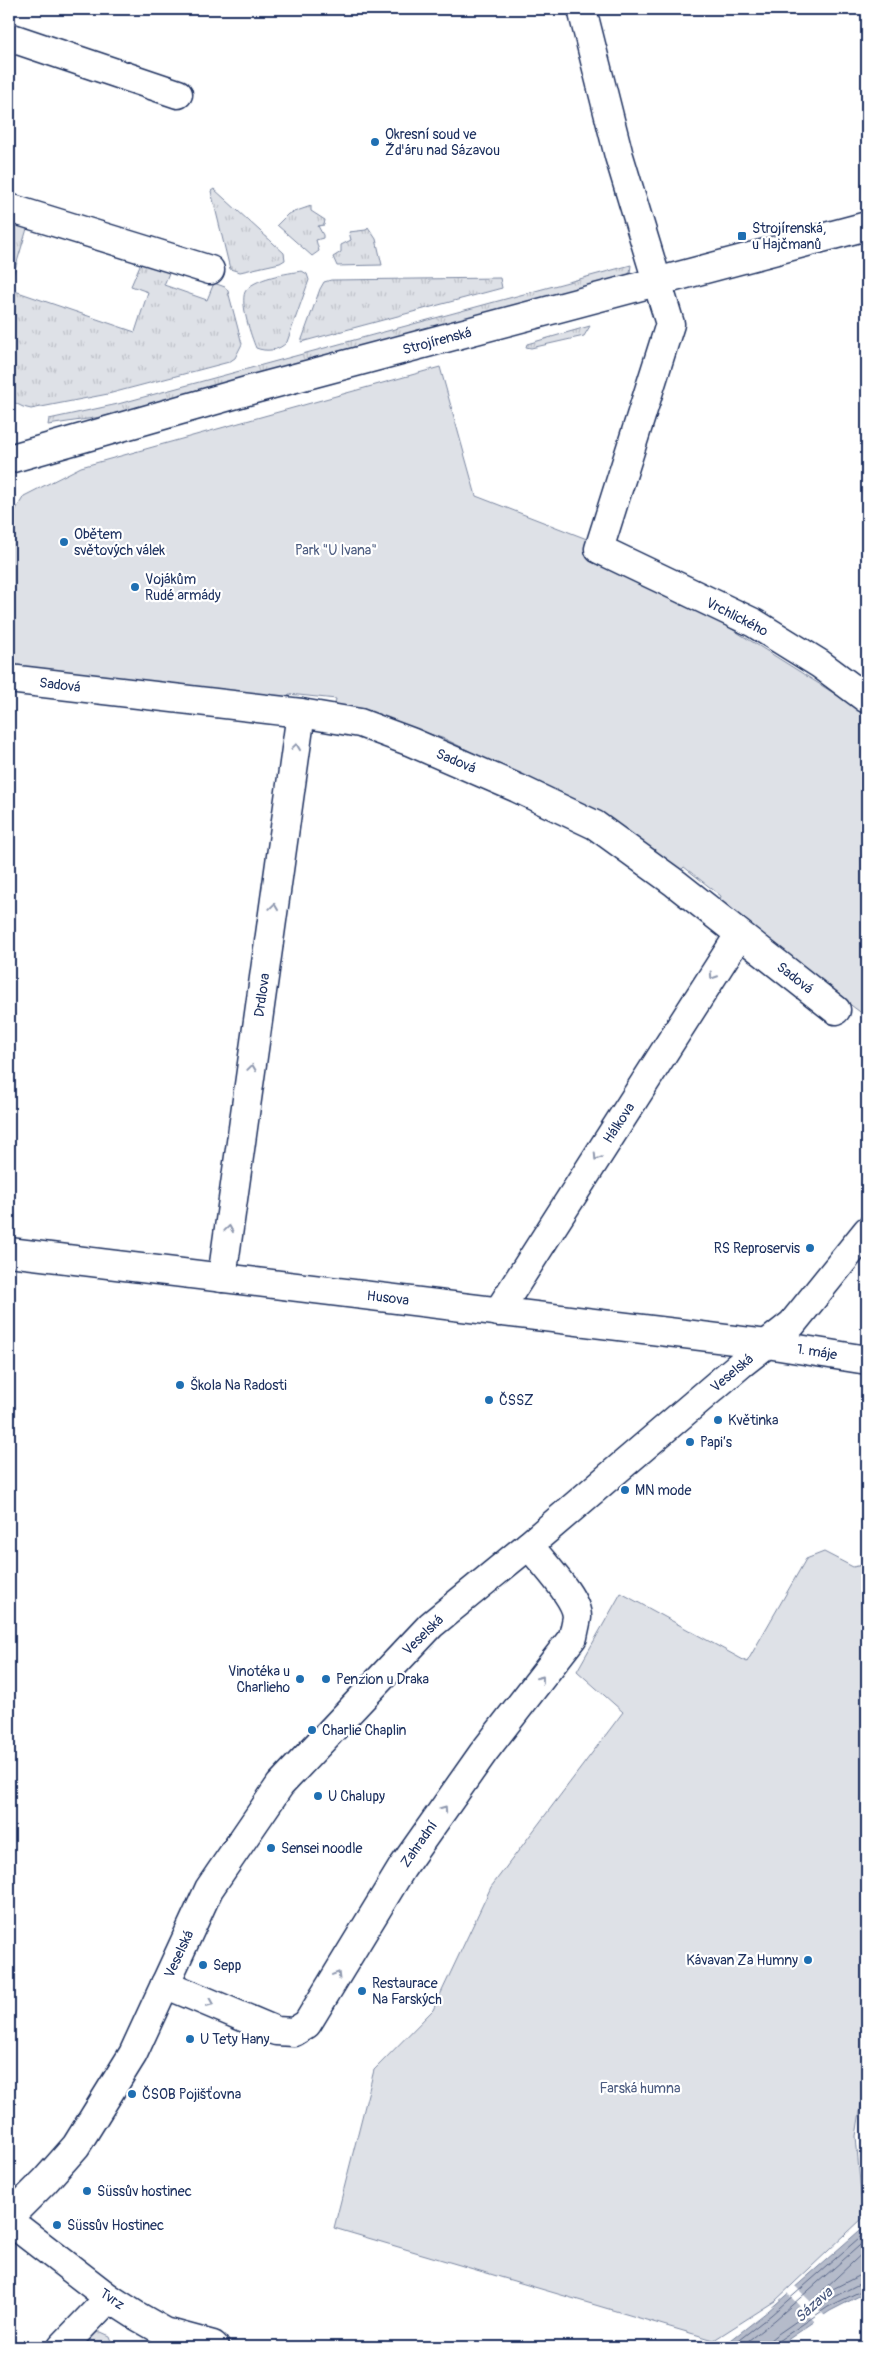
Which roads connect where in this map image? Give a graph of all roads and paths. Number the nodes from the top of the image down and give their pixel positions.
1 (582, 9) edge
2 (9, 37) edge
3 (178, 94) dead end
4 (9, 208) edge
5 (867, 226) edge
6 (210, 270) dead end
7 (657, 282) junction
8 (9, 459) edge
9 (9, 679) edge
10 (867, 700) edge
11 (301, 712) junction
12 (739, 935) junction
13 (836, 1010) dead end
14 (867, 1231) edge
15 (9, 1252) edge
16 (222, 1278) junction
17 (498, 1312) junction
18 (766, 1344) junction
19 (867, 1360) edge
20 (529, 1545) junction
21 (165, 1984) junction
22 (15, 2224) edge
23 (109, 2298) junction
24 (62, 2347) edge
25 (215, 2347) edge

1 - 7 street
2 - 3 street
4 - 6 street
5 - 7 street, Strojírenská
7 - 8 street, Strojírenská
7 - 10 street, Vrchlického
9 - 11 street, Sadová
11 - 12 street, Sadová
16 -> 11 street, Drdlova
12 - 13 street, Sadová
12 -> 17 street, Hálkova
14 - 18 street, Veselská
15 - 16 street, Husova
16 - 17 street, Husova
17 - 18 street, Husova
18 - 19 street, 1. máje
18 - 20 street, Veselská
20 - 21 street, Veselská
21 -> 20 street, Zahradní
21 - 22 street, Veselská
22 - 23 street, Tvrz
23 - 24 street
23 - 25 street, Tvrz

